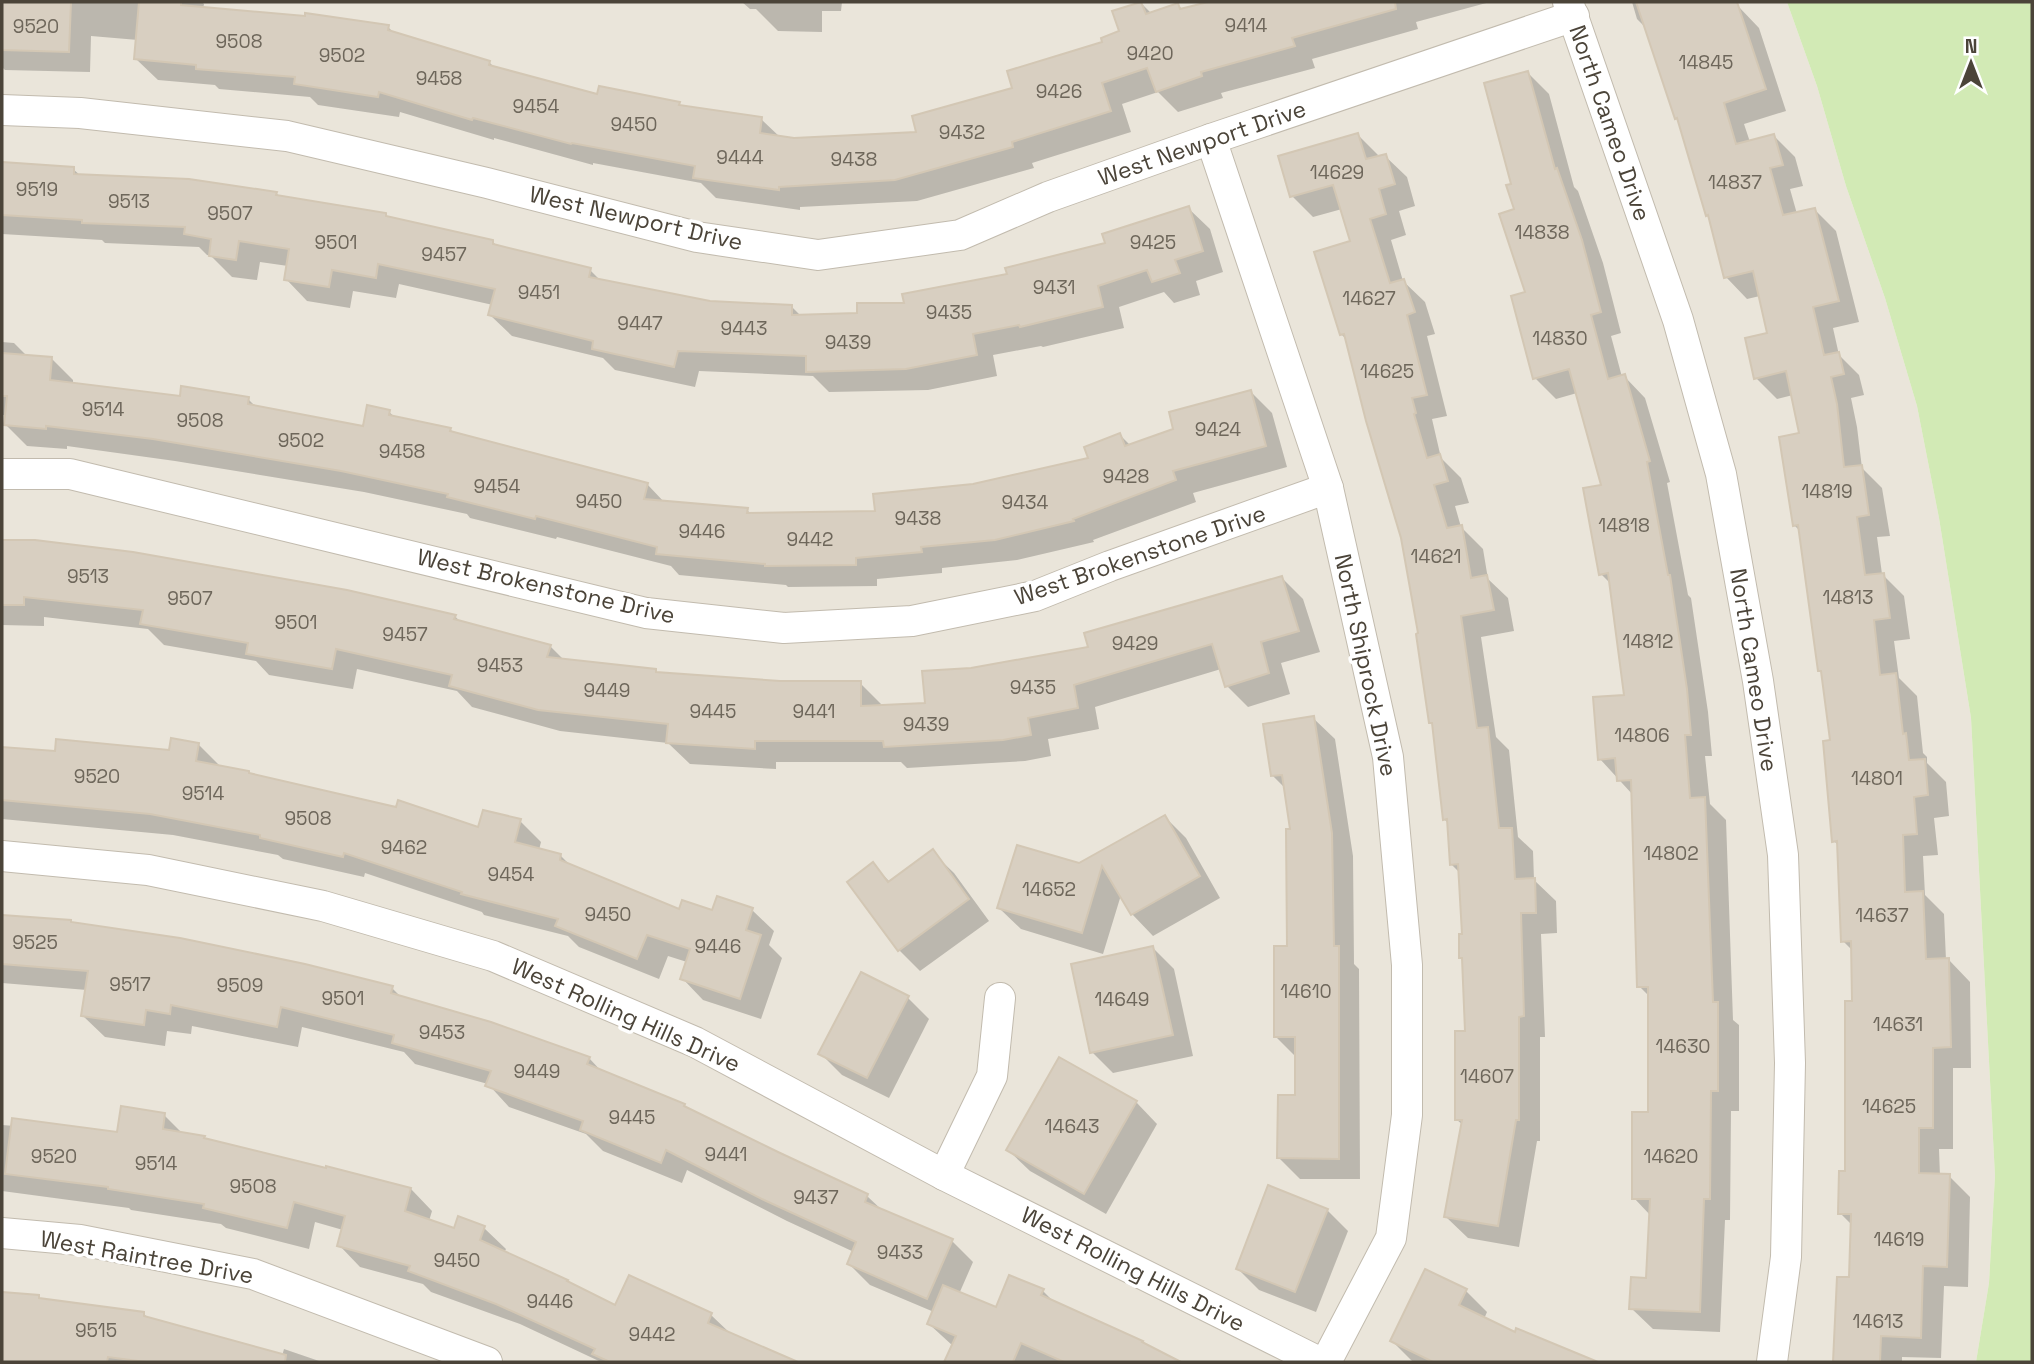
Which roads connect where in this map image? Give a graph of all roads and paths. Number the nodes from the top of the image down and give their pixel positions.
1 (1571, 9) edge
2 (2, 110) edge
3 (1211, 139) junction
4 (2, 474) edge
5 (1328, 488) junction
6 (2, 856) edge
7 (1000, 998) dead end
8 (944, 1175) junction
9 (2, 1233) edge
10 (487, 1362) edge
11 (1319, 1362) edge
12 (1326, 1362) edge
13 (1772, 1362) edge

1 - 3 street, West Newport Drive
1 - 13 street, North Cameo Drive
2 - 3 street, West Newport Drive
3 - 5 street, North Shiprock Drive
4 - 5 street, West Brokenstone Drive
5 - 12 street, North Shiprock Drive
6 - 8 street, West Rolling Hills Drive
7 - 8 street
8 - 11 street, West Rolling Hills Drive
9 - 10 street, West Raintree Drive

